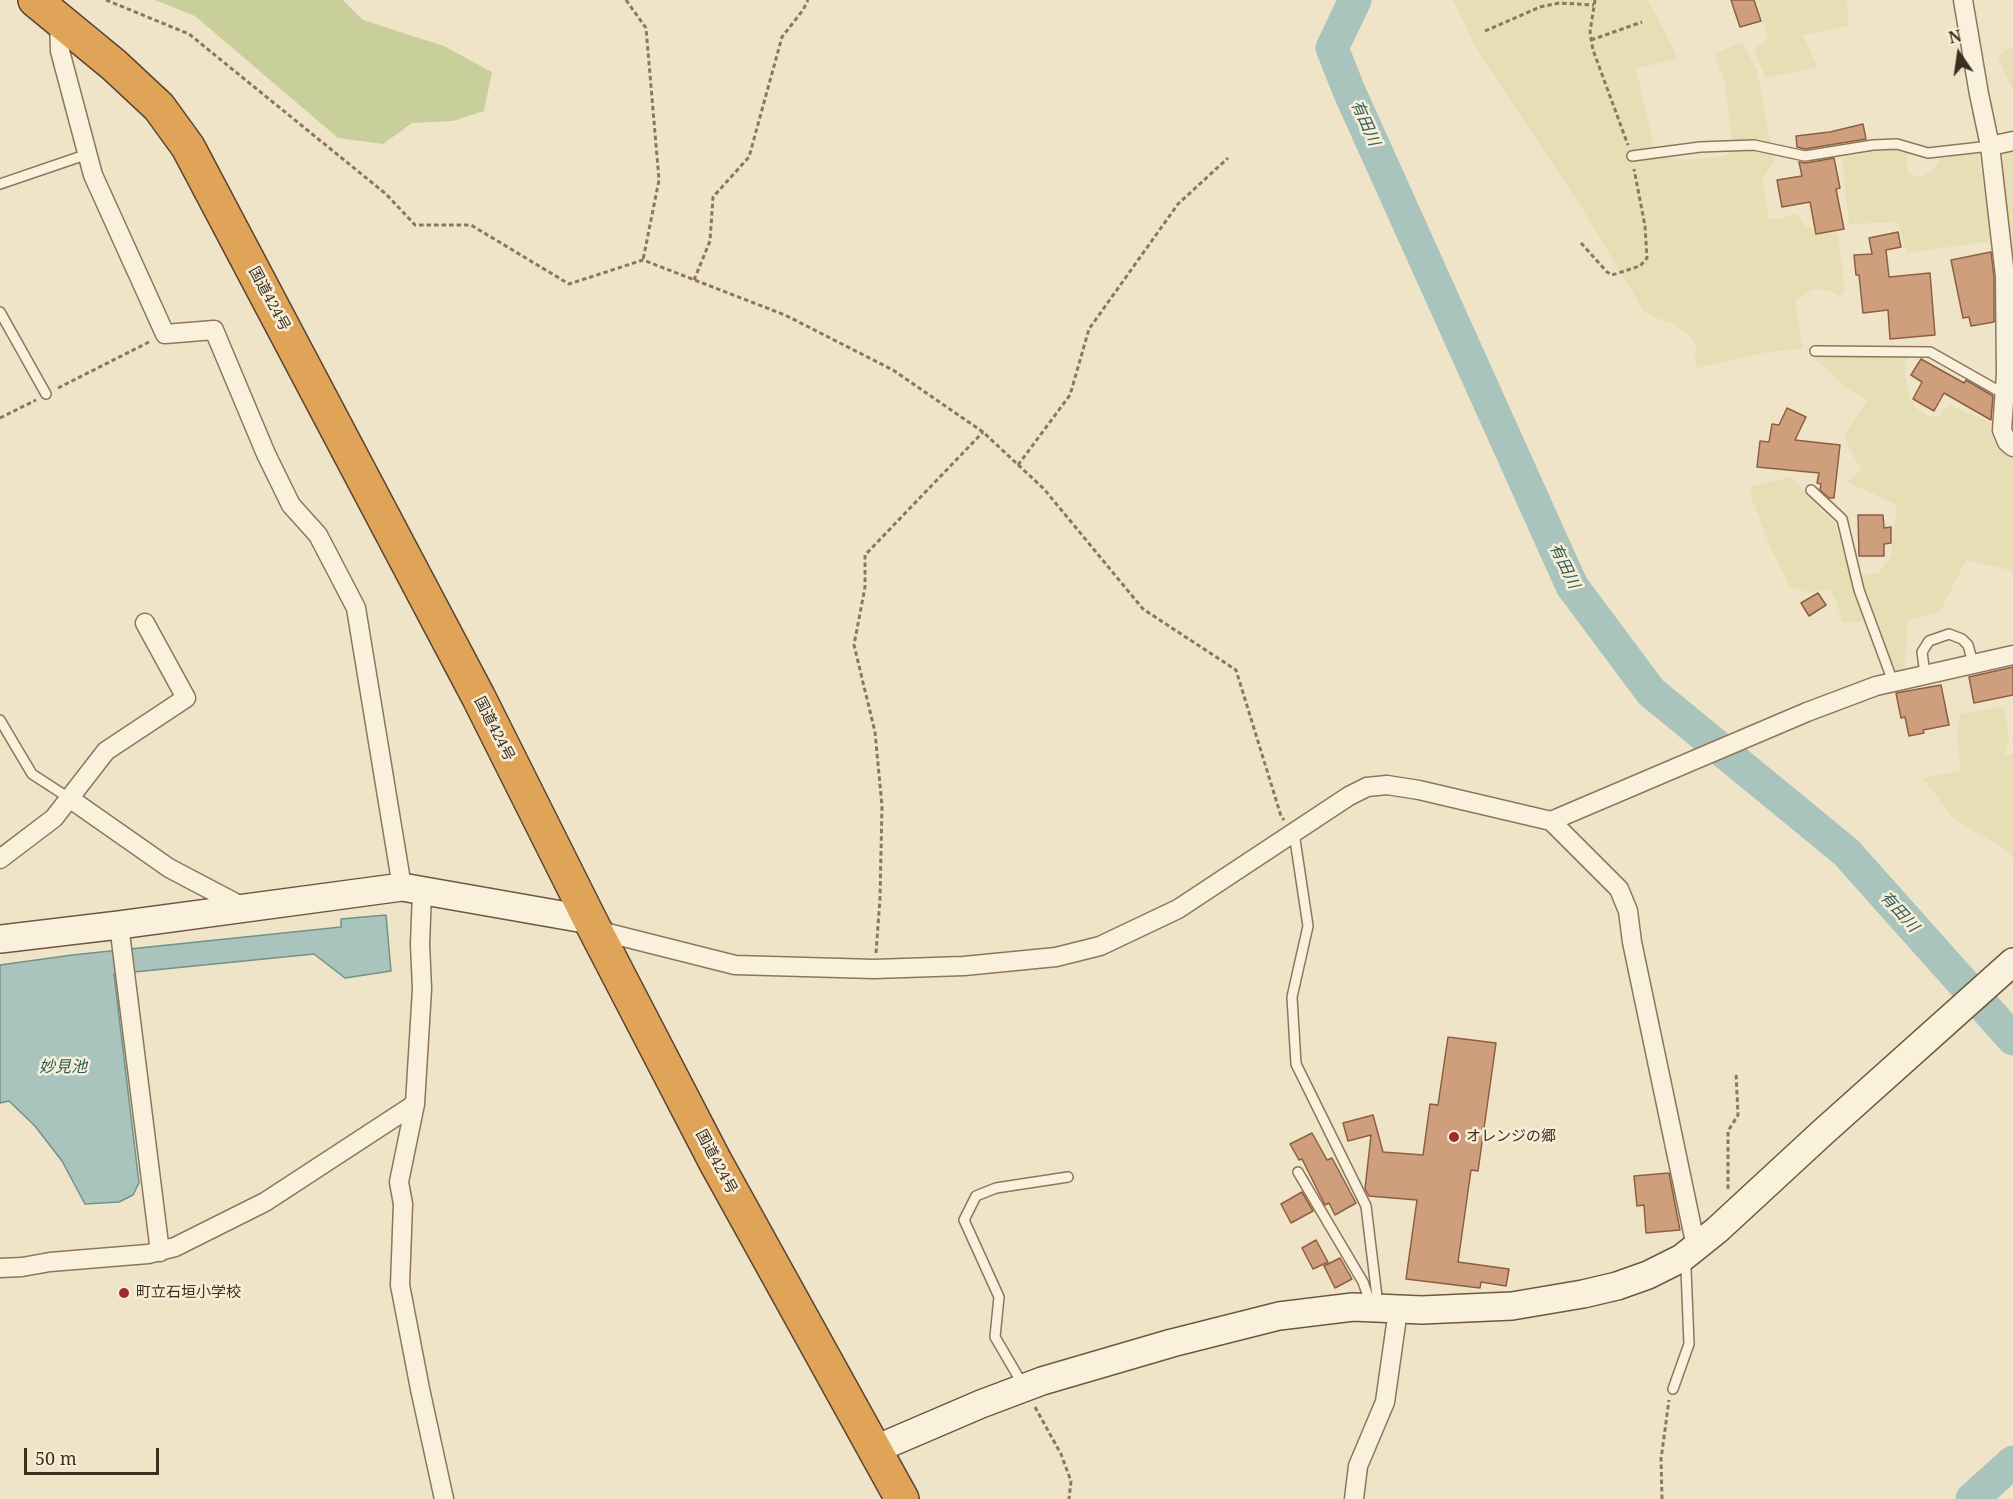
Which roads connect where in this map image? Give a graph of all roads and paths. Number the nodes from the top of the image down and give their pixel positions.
1 (105, 0) edge
2 (626, 0) edge
3 (808, 0) edge
4 (1964, 0) edge
5 (1594, 5) dead end
6 (47, 10) edge
7 (1642, 21) dead end
8 (1485, 31) dead end
9 (1591, 39) dead end
10 (2013, 141) edge
11 (1989, 146) junction
12 (87, 154) junction
13 (1632, 156) dead end
14 (1228, 158) dead end
15 (0, 184) edge
16 (643, 261) junction
17 (694, 280) junction
18 (0, 312) edge
19 (165, 334) junction
20 (1815, 351) dead end
21 (46, 394) junction
22 (2004, 394) junction
23 (0, 418) edge
24 (983, 432) junction
25 (2013, 447) edge
26 (1018, 465) junction
27 (1811, 490) dead end
28 (146, 623) dead end
29 (2013, 655) edge
30 (1973, 663) junction
31 (1925, 674) junction
32 (1893, 682) junction
33 (0, 720) edge
34 (69, 798) junction
35 (1551, 821) junction
36 (1294, 833) junction
37 (0, 859) edge
38 (412, 890) junction
39 (246, 909) junction
40 (118, 925) junction
41 (593, 925) junction
42 (0, 939) edge
43 (2013, 962) edge
44 (874, 969) junction
45 (1736, 1072) dead end
46 (415, 1104) junction
47 (1298, 1172) dead end
48 (1068, 1177) dead end
49 (1728, 1221) junction
50 (160, 1252) junction
51 (1689, 1253) junction
52 (0, 1268) edge
53 (1383, 1308) junction
54 (1024, 1388) junction
55 (1673, 1389) joint
56 (876, 1449) junction
57 (444, 1499) edge
58 (902, 1499) edge
59 (1070, 1499) edge
60 (1354, 1499) edge
61 (1662, 1499) edge

1 - 16 path
2 - 16 path
3 - 17 path
4 - 11 street
5 - 8 path
6 - 12 street
6 - 41 highway, 国道424号
7 - 9 path
10 - 11 street
11 - 13 lane
11 - 22 street
12 - 15 lane
12 - 19 street
14 - 26 path
16 - 17 path
17 - 24 path
18 - 21 lane
19 - 21 path
19 - 38 street
20 - 22 lane
21 - 23 path
22 - 25 street
24 - 26 path
24 - 44 path
26 - 36 path
27 - 32 lane
28 - 34 street
29 - 30 street
30 - 31 street
30 - 31 lane
31 - 32 street
32 - 35 street
33 - 34 lane
34 - 37 street
34 - 39 street
35 - 36 street
35 - 51 street
36 - 44 street
36 - 53 lane
38 - 39 street
38 - 41 street
38 - 46 street
39 - 40 street
40 - 42 street
40 - 50 street
41 - 44 street
41 - 56 highway, 国道424号
43 - 49 street
45 - 49 path
46 - 50 street
46 - 57 street
47 - 53 lane
48 - 54 lane
49 - 51 street
50 - 52 street
51 - 53 street
51 - 55 lane
53 - 54 street
53 - 60 street
54 - 56 street
54 - 59 path
55 - 61 path
56 - 58 highway, 国道424号

